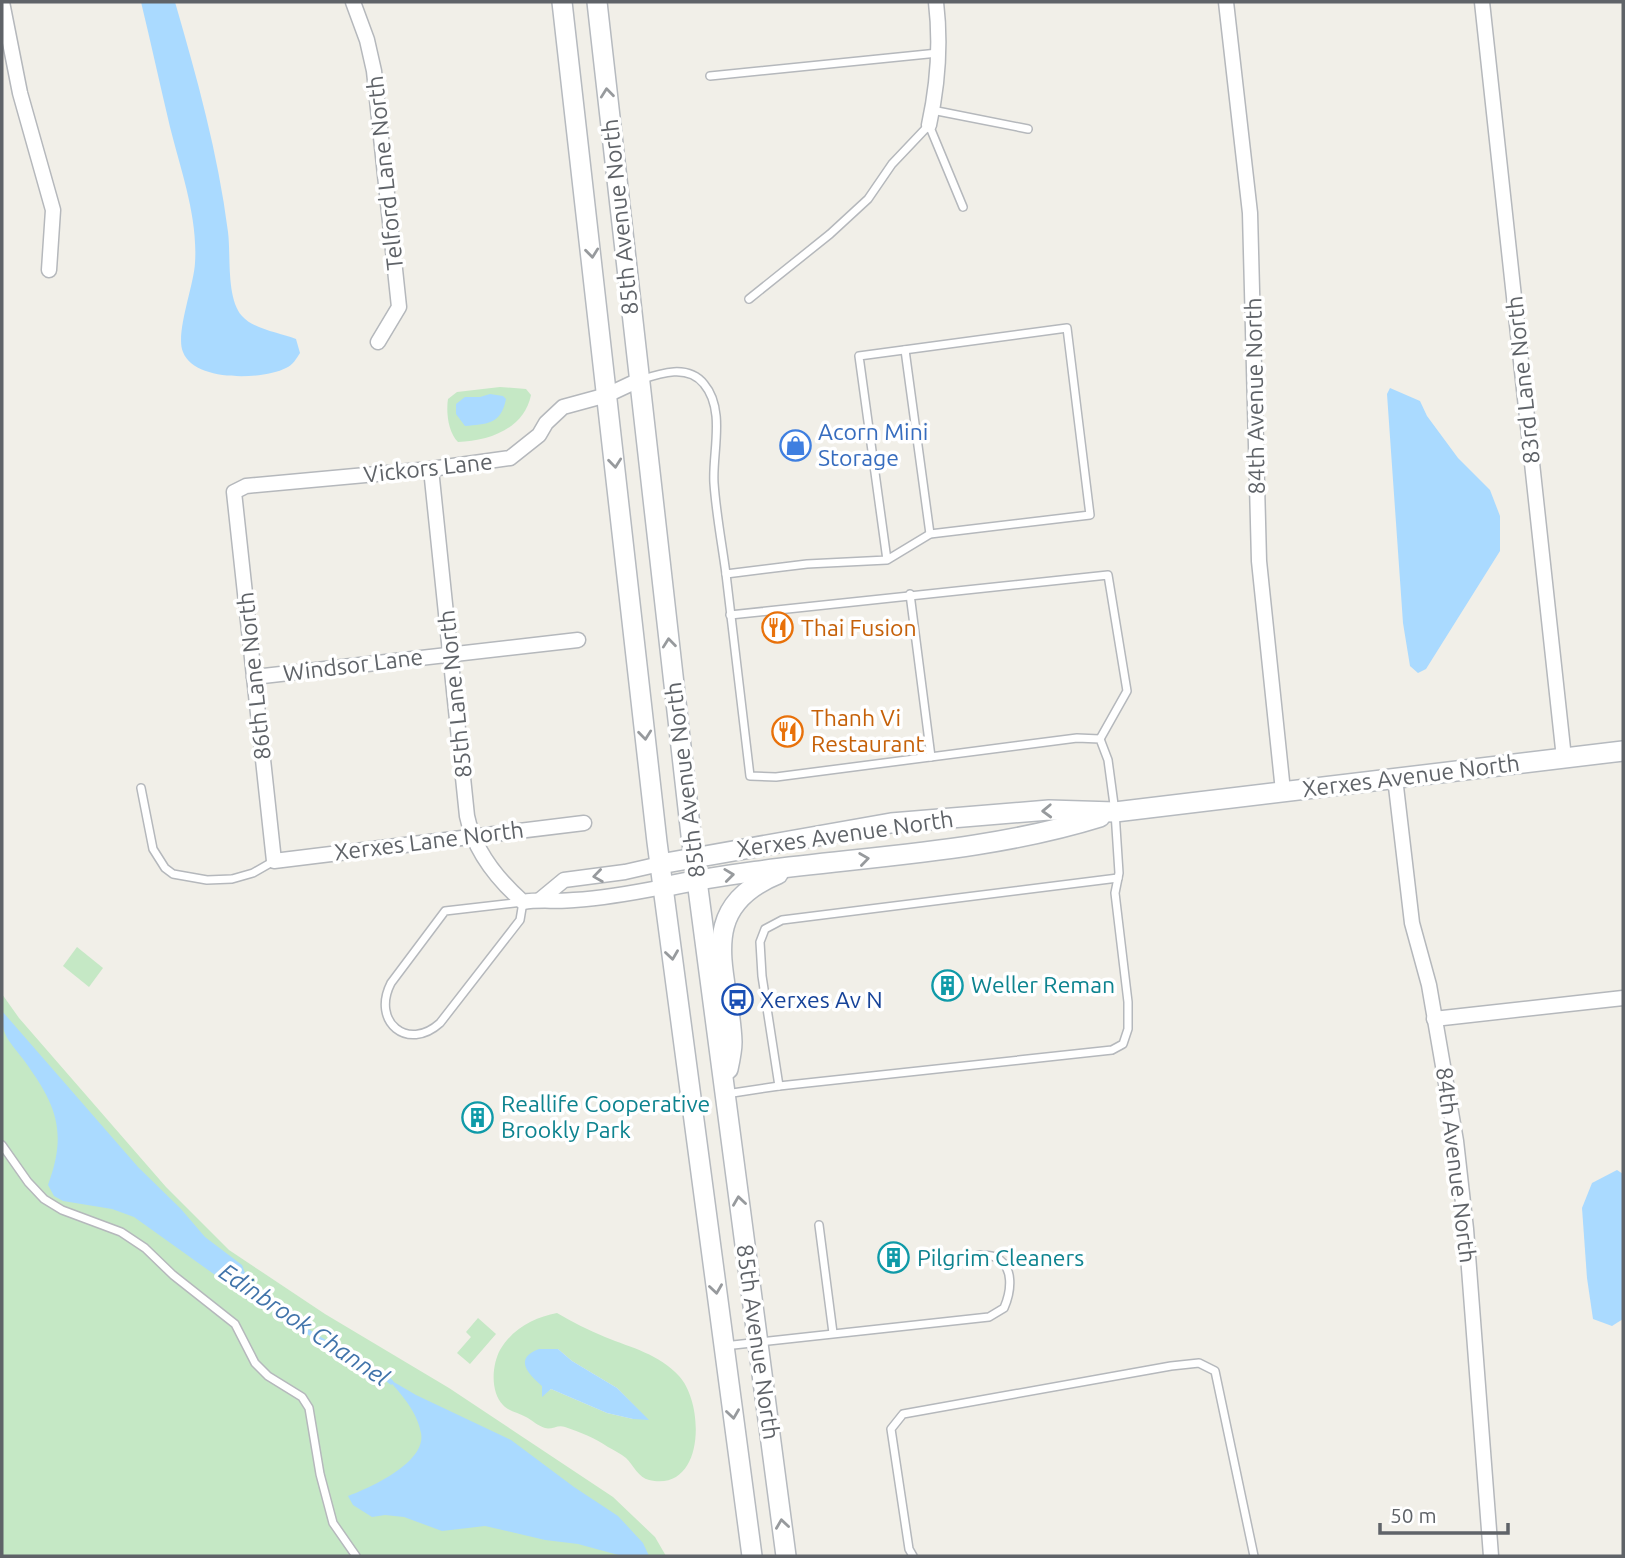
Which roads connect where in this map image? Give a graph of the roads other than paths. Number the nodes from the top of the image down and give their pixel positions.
1 (2, 2) edge
2 (353, 2) edge
3 (562, 2) edge
4 (597, 2) edge
5 (936, 2) edge
6 (1226, 2) edge
7 (1482, 2) edge
8 (939, 53) junction
9 (710, 76) dead end
10 (932, 110) junction
11 (929, 125) junction
12 (1028, 129) dead end
13 (963, 207) dead end
14 (49, 270) dead end
15 (750, 299) dead end
16 (377, 342) dead end
17 (905, 349) junction
18 (639, 380) junction
19 (607, 395) junction
20 (431, 468) junction
21 (234, 492) joint
22 (930, 534) junction
23 (887, 560) junction
24 (726, 574) junction
25 (910, 594) junction
26 (730, 615) junction
27 (578, 640) dead end
28 (451, 653) junction
29 (254, 677) junction
30 (1100, 739) junction
31 (1623, 751) edge
32 (931, 757) junction
33 (1564, 758) junction
34 (1395, 778) junction
35 (141, 788) dead end
36 (1283, 791) junction
37 (1115, 812) junction
38 (584, 822) dead end
39 (471, 835) junction
40 (693, 857) junction
41 (274, 861) junction
42 (660, 863) junction
43 (796, 867) junction
44 (1118, 878) junction
45 (696, 880) junction
46 (663, 887) junction
47 (541, 899) junction
48 (523, 902) junction
49 (1623, 998) edge
50 (1434, 1019) junction
51 (779, 1086) junction
52 (725, 1094) junction
53 (2, 1145) edge
54 (819, 1226) dead end
55 (978, 1255) dead end
56 (833, 1333) junction
57 (758, 1342) junction
58 (724, 1346) junction
59 (356, 1556) edge
60 (752, 1556) edge
61 (786, 1556) edge
62 (913, 1556) edge
63 (1254, 1556) edge
64 (1491, 1556) edge

1 - 14 street
2 - 16 street, Telford Lane North
3 -> 19 main road, 85th Avenue North
18 -> 4 main road, 85th Avenue North
5 - 8 street
6 - 36 street, 84th Avenue North
7 - 33 street, 83rd Lane North
8 - 9 lane
8 - 10 street
10 - 11 street
10 - 12 lane
11 - 13 lane
11 - 15 lane
17 - 22 lane
17 - 22 lane
17 - 23 lane
18 - 19 street, Vickors Lane
18 - 24 lane
40 -> 18 main road, 85th Avenue North
19 - 20 street, Vickors Lane
19 -> 42 main road, 85th Avenue North
20 - 21 street, Vickors Lane
20 - 28 street, 85th Lane North
21 - 29 street, 86th Lane North
22 - 23 lane
23 - 24 lane
24 - 26 lane
25 - 26 lane
25 - 30 lane
25 - 32 lane
26 - 32 lane
27 - 28 street, Windsor Lane
28 - 29 street, Windsor Lane
28 - 39 street, 85th Lane North
29 - 41 street, 86th Lane North
30 - 32 lane
30 - 37 lane
31 - 33 main road, Xerxes Avenue North
33 - 34 main road, Xerxes Avenue North
34 - 36 main road, Xerxes Avenue North
34 - 50 street, 84th Avenue North
35 - 41 lane
36 - 37 main road, Xerxes Avenue North
37 -> 40 main road, Xerxes Avenue North
43 -> 37 main road, Xerxes Avenue North
37 - 44 lane
38 - 39 street, Xerxes Lane North
39 - 41 street, Xerxes Lane North
39 - 48 street, 85th Lane North
40 - 42 main road, Xerxes Avenue North
40 - 45 main road, 85th Avenue North
42 - 46 main road, 85th Avenue North
42 -> 47 street, Xerxes Avenue North
45 -> 43 main road, Xerxes Avenue North
43 - 52 main road
44 - 51 lane
44 - 51 lane
45 - 46 main road, Xerxes Avenue North
45 - 52 main road, 85th Avenue North
46 - 47 street, Xerxes Avenue North
46 -> 58 main road, 85th Avenue North
47 - 48 street, Xerxes Avenue North
48 - 48 lane
49 - 50 street
50 - 64 street, 84th Avenue North
51 - 52 lane
57 -> 52 main road, 85th Avenue North
53 - 59 lane
54 - 56 lane
55 - 56 lane
56 - 57 lane
57 - 58 lane
61 -> 57 main road, 85th Avenue North
58 -> 60 main road, 85th Avenue North
62 - 63 lane

